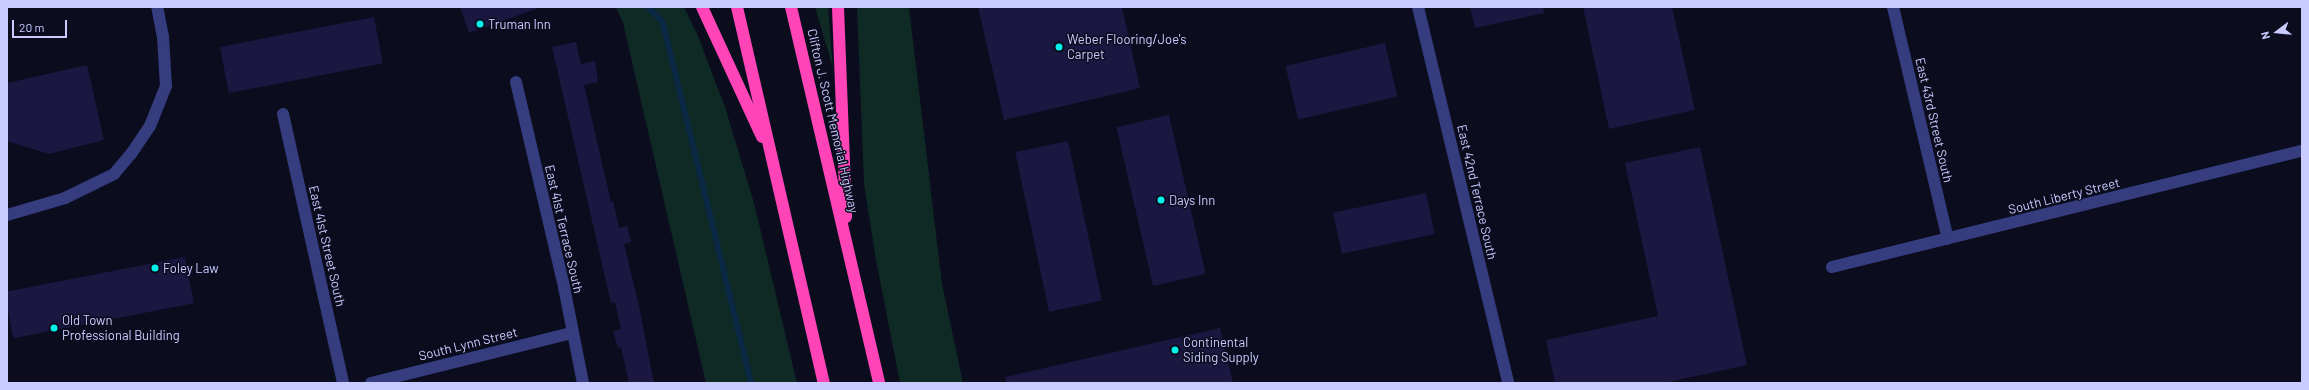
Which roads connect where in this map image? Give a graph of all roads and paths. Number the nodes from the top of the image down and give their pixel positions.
1 (157, 7) edge
2 (702, 7) edge
3 (737, 7) edge
4 (792, 7) edge
5 (838, 7) edge
6 (1418, 7) edge
7 (1895, 8) edge
8 (516, 82) dead end
9 (283, 114) dead end
10 (2302, 151) edge
11 (772, 158) junction
12 (7, 215) edge
13 (1948, 239) junction
14 (846, 242) junction
15 (1832, 267) dead end
16 (571, 333) junction
17 (343, 383) edge
18 (371, 383) edge
19 (583, 383) edge
20 (824, 383) edge
21 (879, 383) edge
22 (1508, 383) edge

1 - 12 street
2 - 11 highway
3 - 11 highway
4 - 14 highway, Clifton J. Scott Memorial Highway
5 - 14 highway
6 - 22 street, East 42nd Terrace South
7 - 13 street, East 43rd Street South
8 - 16 street, East 41st Terrace South
9 - 17 street, East 41st Street South
10 - 13 street, South Liberty Street
11 - 20 highway
13 - 15 street, South Liberty Street
14 - 21 highway
16 - 18 street, South Lynn Street
16 - 19 street, East 41st Terrace South

